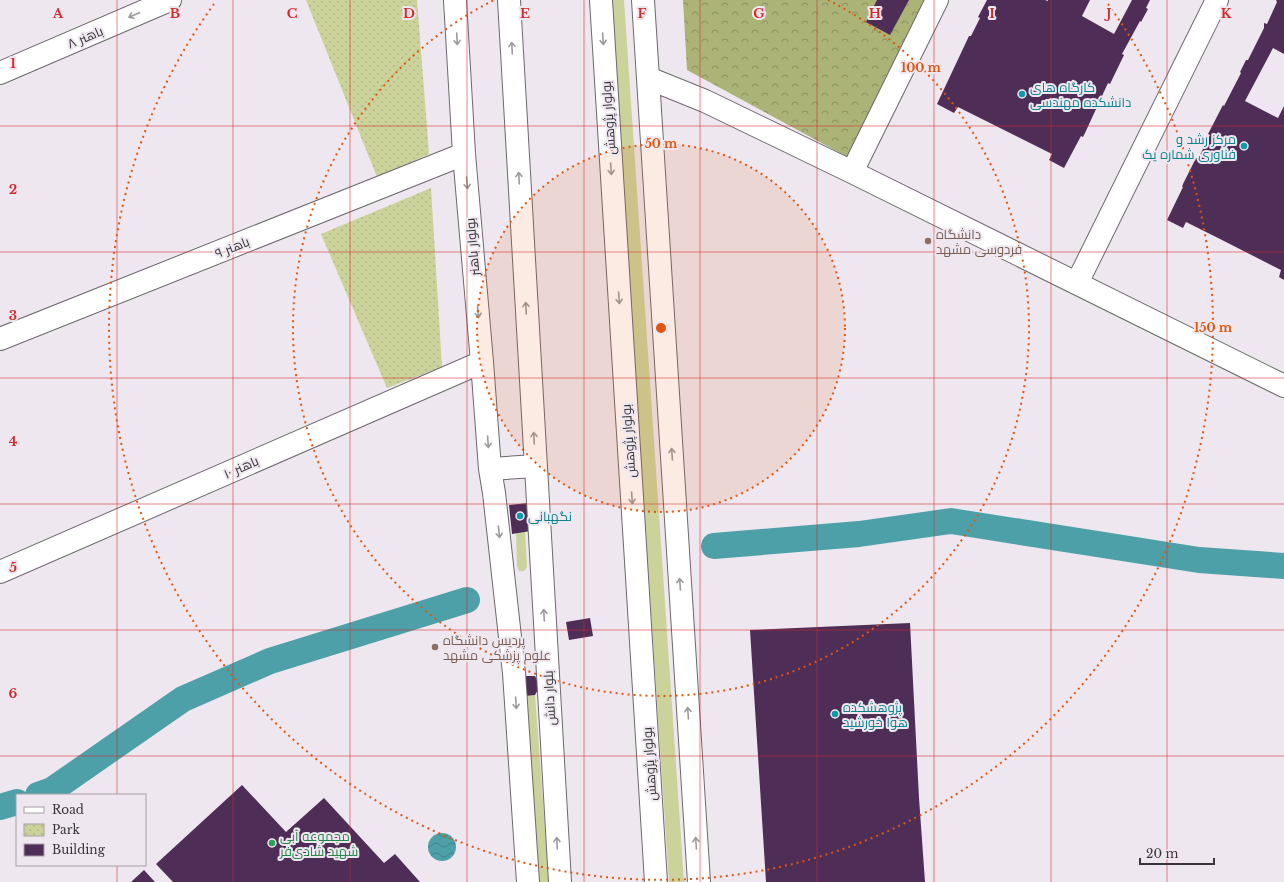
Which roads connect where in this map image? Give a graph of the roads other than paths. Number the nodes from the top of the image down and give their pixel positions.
1 (170, 0) edge
2 (455, 0) edge
3 (509, 0) edge
4 (601, 0) edge
5 (643, 0) edge
6 (937, 0) edge
7 (1217, 0) edge
8 (0, 73) edge
9 (648, 78) junction
10 (464, 154) junction
11 (852, 172) junction
12 (1077, 283) junction
13 (0, 339) edge
14 (482, 362) junction
15 (1284, 386) edge
16 (535, 466) junction
17 (490, 469) junction
18 (0, 572) edge
19 (547, 670) junction
20 (514, 673) junction
21 (528, 882) edge
22 (560, 882) edge
23 (656, 882) edge
24 (699, 882) edge

1 -> 8 street, باهنر ۸
2 -> 10 street, بولوار باهنر
16 -> 3 street
4 -> 23 street, بولوار پژوهش
5 - 9 street
6 - 11 street
7 - 12 street
9 - 11 street
24 -> 9 street
10 - 13 street, باهنر ۹
10 -> 14 street, بولوار باهنر
11 - 12 street
12 - 15 street
14 -> 17 street, بولوار باهنر
14 - 18 street, باهنر ۱۰
16 - 17 street
19 -> 16 street, بلوار دانش
17 -> 20 street, بولوار باهنر
19 - 20 street
22 -> 19 street, بلوار دانش
20 -> 21 street

